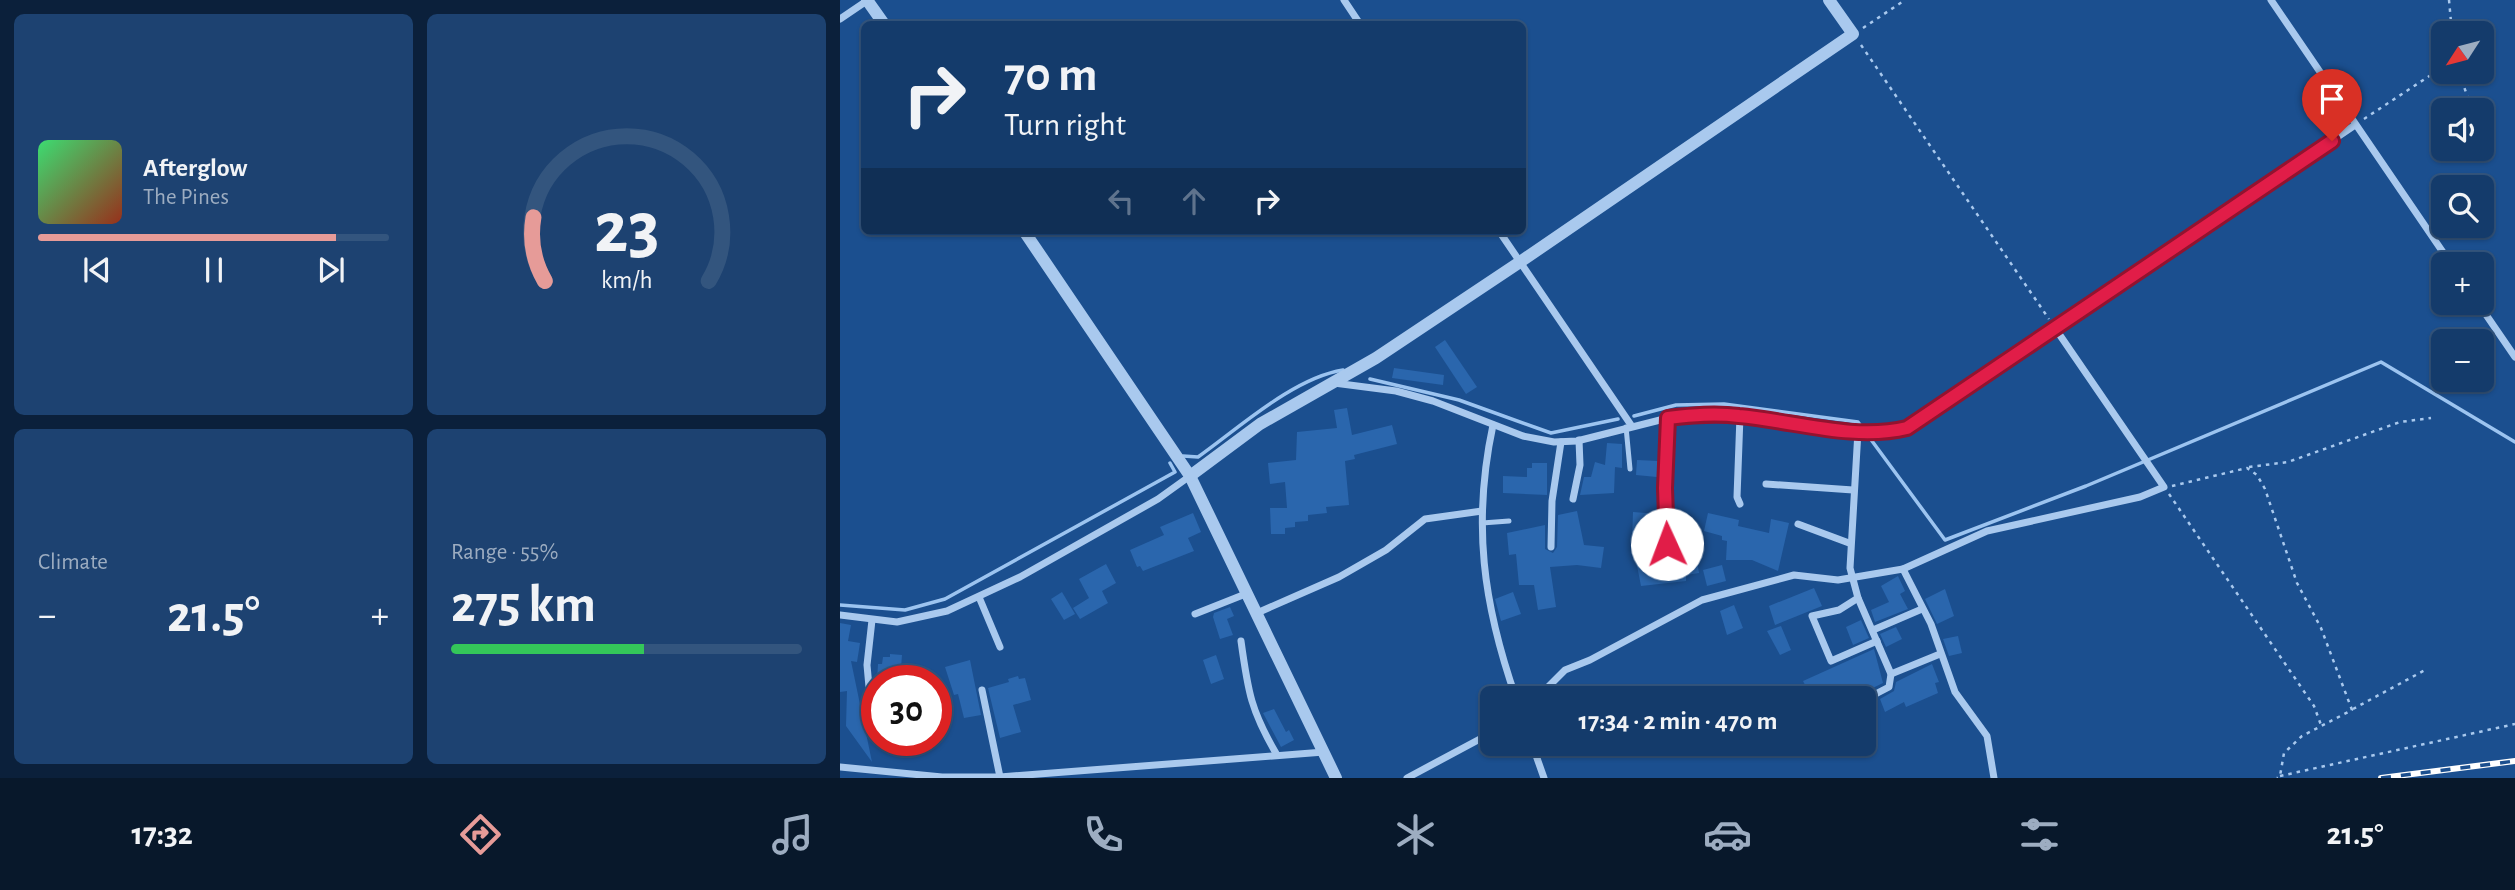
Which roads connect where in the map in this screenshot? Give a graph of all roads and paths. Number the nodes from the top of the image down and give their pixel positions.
1 (868, 0) edge
2 (1343, 0) edge
3 (1829, 0) edge
4 (1905, 0) edge
5 (2271, 0) edge
6 (2449, 0) edge
7 (840, 19) edge
8 (882, 21) edge
9 (1358, 21) edge
10 (2451, 21) edge
11 (1853, 34) junction
12 (2431, 75) edge
13 (2356, 125) junction
14 (1027, 235) edge
15 (1502, 235) edge
16 (2443, 252) edge
17 (1520, 262) junction
18 (2486, 315) edge
19 (2055, 328) junction
20 (2515, 357) edge
21 (1334, 383) junction
22 (1740, 416) junction
23 (1668, 418) junction
24 (2431, 418) dead end
25 (1493, 425) junction
26 (1628, 426) junction
27 (1860, 432) junction
28 (1579, 440) junction
29 (1561, 442) junction
30 (2247, 468) junction
31 (1630, 469) dead end
32 (1190, 476) junction
33 (1766, 484) dead end
34 (2164, 487) junction
35 (1853, 490) junction
36 (1573, 499) dead end
37 (1740, 505) dead end
38 (1482, 511) junction
39 (1509, 521) dead end
40 (1482, 523) junction
41 (1798, 524) dead end
42 (1849, 543) junction
43 (1667, 544) dead end
44 (1551, 547) dead end
45 (1903, 569) junction
46 (1852, 577) junction
47 (1248, 593) junction
48 (979, 597) junction
49 (1858, 598) junction
50 (1922, 609) junction
51 (1257, 613) junction
52 (1195, 614) dead end
53 (840, 615) edge
54 (872, 620) junction
55 (1872, 630) junction
56 (1241, 641) dead end
57 (1877, 641) junction
58 (1000, 647) dead end
59 (1940, 654) junction
60 (867, 665) edge
61 (2427, 669) dead end
62 (1891, 674) junction
63 (1512, 686) edge
64 (1549, 686) edge
65 (982, 690) dead end
66 (1876, 694) edge
67 (2352, 710) junction
68 (2515, 724) edge
69 (2321, 725) junction
70 (1480, 739) edge
71 (1324, 752) junction
72 (1277, 755) junction
73 (1536, 756) edge
74 (840, 767) edge
75 (869, 769) junction
76 (1000, 777) edge
77 (2278, 777) edge
78 (870, 778) edge
79 (1336, 778) edge
80 (1407, 778) edge
81 (1544, 778) edge
82 (1994, 778) edge

1 - 7 street
1 - 8 street
2 - 9 street
3 - 11 street
4 - 11 path
5 - 13 street
6 - 10 path
11 - 17 street
11 - 19 path
12 - 13 path
13 - 16 street
13 - 19 street
14 - 32 street
15 - 17 street
17 - 21 street
17 - 26 street
18 - 20 street
19 - 27 street
19 - 34 street
21 - 25 street
21 - 32 street
22 - 23 street
22 - 27 street
22 - 37 street
23 - 26 street
23 - 43 street
24 - 30 path
25 - 29 street
25 - 38 street
26 - 28 street
26 - 31 lane
27 - 35 street
28 - 29 street
28 - 36 street
29 - 44 street
30 - 34 path
30 - 67 path
32 - 47 street
32 - 48 street
33 - 35 street
34 - 45 street
34 - 69 path
35 - 42 street
38 - 40 street
38 - 51 street
39 - 40 lane
40 - 63 street
41 - 42 street
42 - 46 street
45 - 46 street
45 - 50 street
46 - 49 street
46 - 64 street
47 - 51 street
47 - 52 street
48 - 54 street
48 - 58 street
49 - 55 street
49 - 57 street
50 - 55 street
50 - 59 street
51 - 71 street
53 - 54 street
54 - 60 street
55 - 57 street
56 - 72 street
57 - 62 street
59 - 62 street
59 - 82 street
61 - 67 path
62 - 66 street
65 - 76 street
67 - 69 path
68 - 77 path
69 - 77 path
70 - 80 street
71 - 72 street
71 - 79 street
72 - 76 street
73 - 81 street
74 - 75 street
75 - 76 street
75 - 78 street

